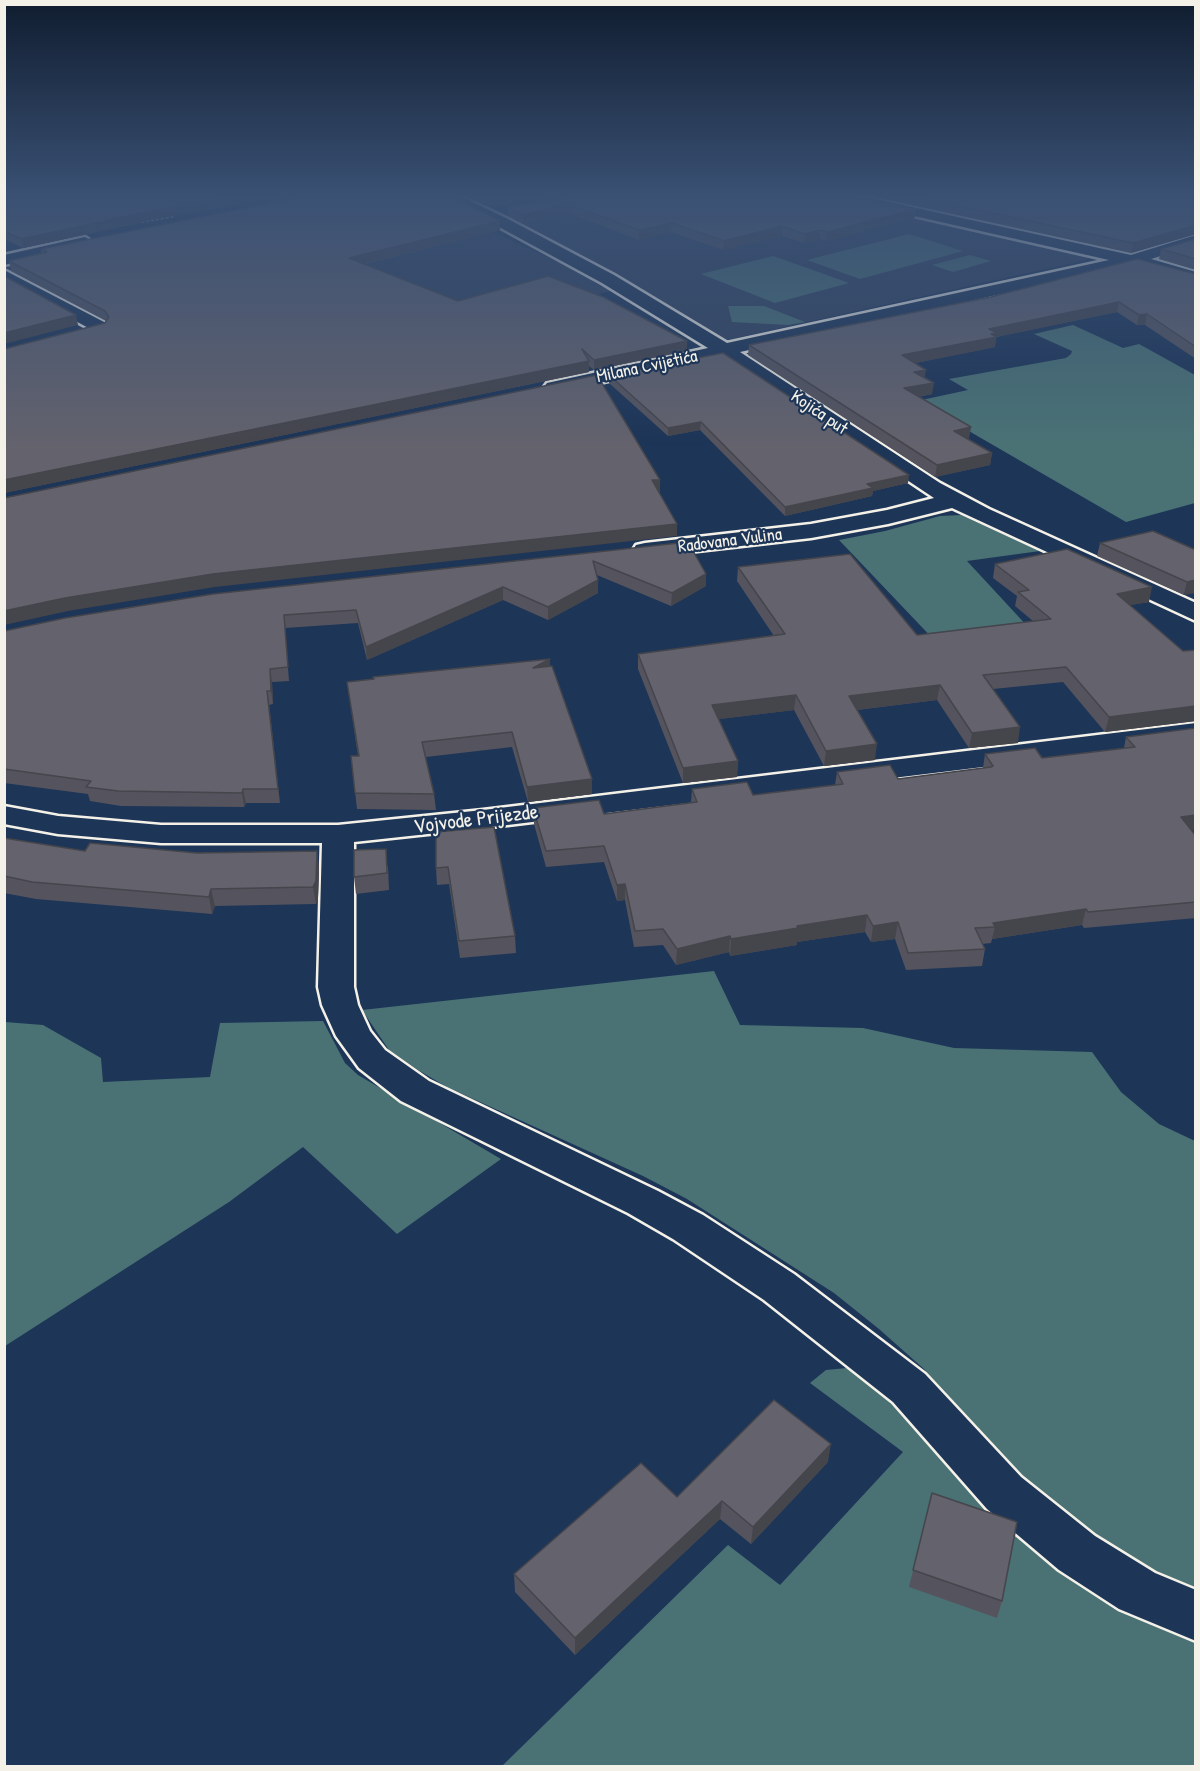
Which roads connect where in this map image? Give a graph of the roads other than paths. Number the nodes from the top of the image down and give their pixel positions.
1 (13, 280) edge
2 (608, 280) edge
3 (1037, 280) edge
4 (79, 332) edge
5 (725, 350) junction
6 (540, 390) edge
7 (954, 500) junction
8 (617, 554) edge
9 (1196, 613) edge
10 (1196, 732) edge
11 (4, 815) edge
12 (338, 834) junction
13 (1196, 1616) edge

1 - 4 street
2 - 5 street, Kojića put
3 - 5 street, Milana Cvijetića
5 - 6 street, Milana Cvijetića
5 - 7 street, Kojića put
7 - 8 street, Radovana Vulina
7 - 9 street, Kojića put
10 - 12 street, Vojvode Prijezde
11 - 12 street, Vojvode Prijezde
12 - 13 street

